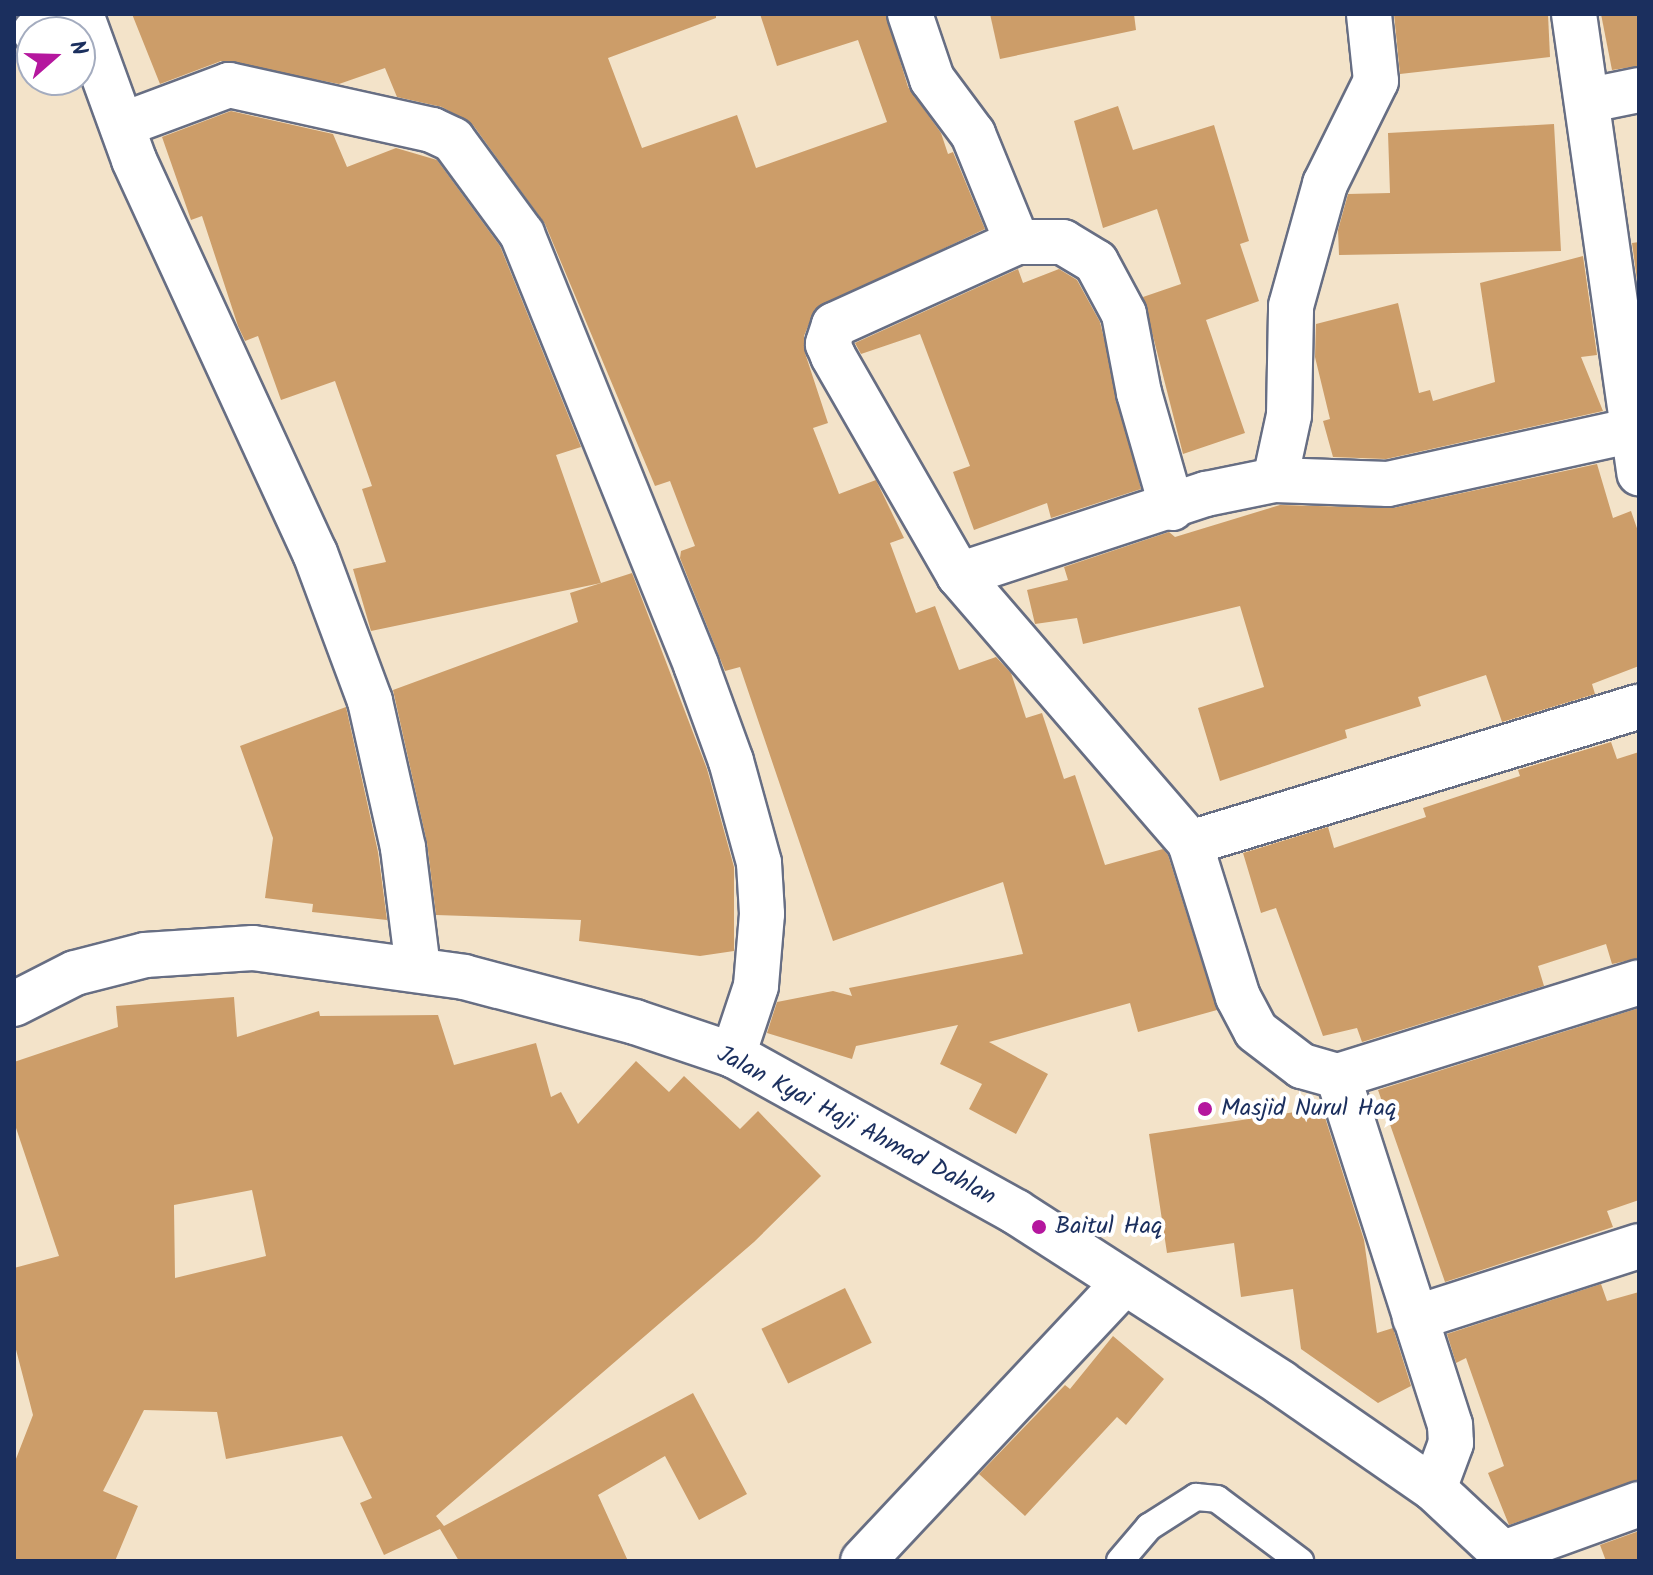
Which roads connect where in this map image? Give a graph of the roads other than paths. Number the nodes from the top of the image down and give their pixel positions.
1 (78, 14) edge
2 (910, 14) edge
3 (1369, 14) edge
4 (1574, 14) edge
5 (1639, 90) edge
6 (1590, 100) junction
7 (122, 125) junction
8 (1017, 242) junction
9 (1630, 431) junction
10 (1639, 473) edge
11 (1275, 480) junction
12 (1172, 508) junction
13 (959, 575) junction
14 (1639, 707) edge
15 (1190, 843) junction
16 (418, 969) junction
17 (1639, 982) edge
18 (14, 1004) edge
19 (733, 1055) junction
20 (1338, 1076) junction
21 (1639, 1246) edge
22 (1124, 1283) junction
23 (1415, 1318) junction
24 (1434, 1489) junction
25 (1639, 1504) edge
26 (1507, 1557) edge
27 (863, 1561) edge
28 (1120, 1561) edge
29 (1300, 1561) edge

1 - 7 street
2 - 8 street
3 - 11 street
4 - 6 street
5 - 6 street
6 - 9 street
7 - 16 street
7 - 19 street
8 - 12 street
8 - 13 street
9 - 10 street
9 - 11 street
11 - 12 street
12 - 13 street
13 - 15 street
14 - 15 street
15 - 20 street
16 - 18 street, Jalan Kyai Haji Ahmad Dahlan
16 - 19 street, Jalan Kyai Haji Ahmad Dahlan
17 - 20 street
19 - 22 street, Jalan Kyai Haji Ahmad Dahlan
20 - 23 street
21 - 23 street
22 - 24 street, Jalan Kyai Haji Ahmad Dahlan
22 - 27 street
23 - 24 street
24 - 26 street, Jalan Kyai Haji Ahmad Dahlan
25 - 26 street
28 - 29 lane

